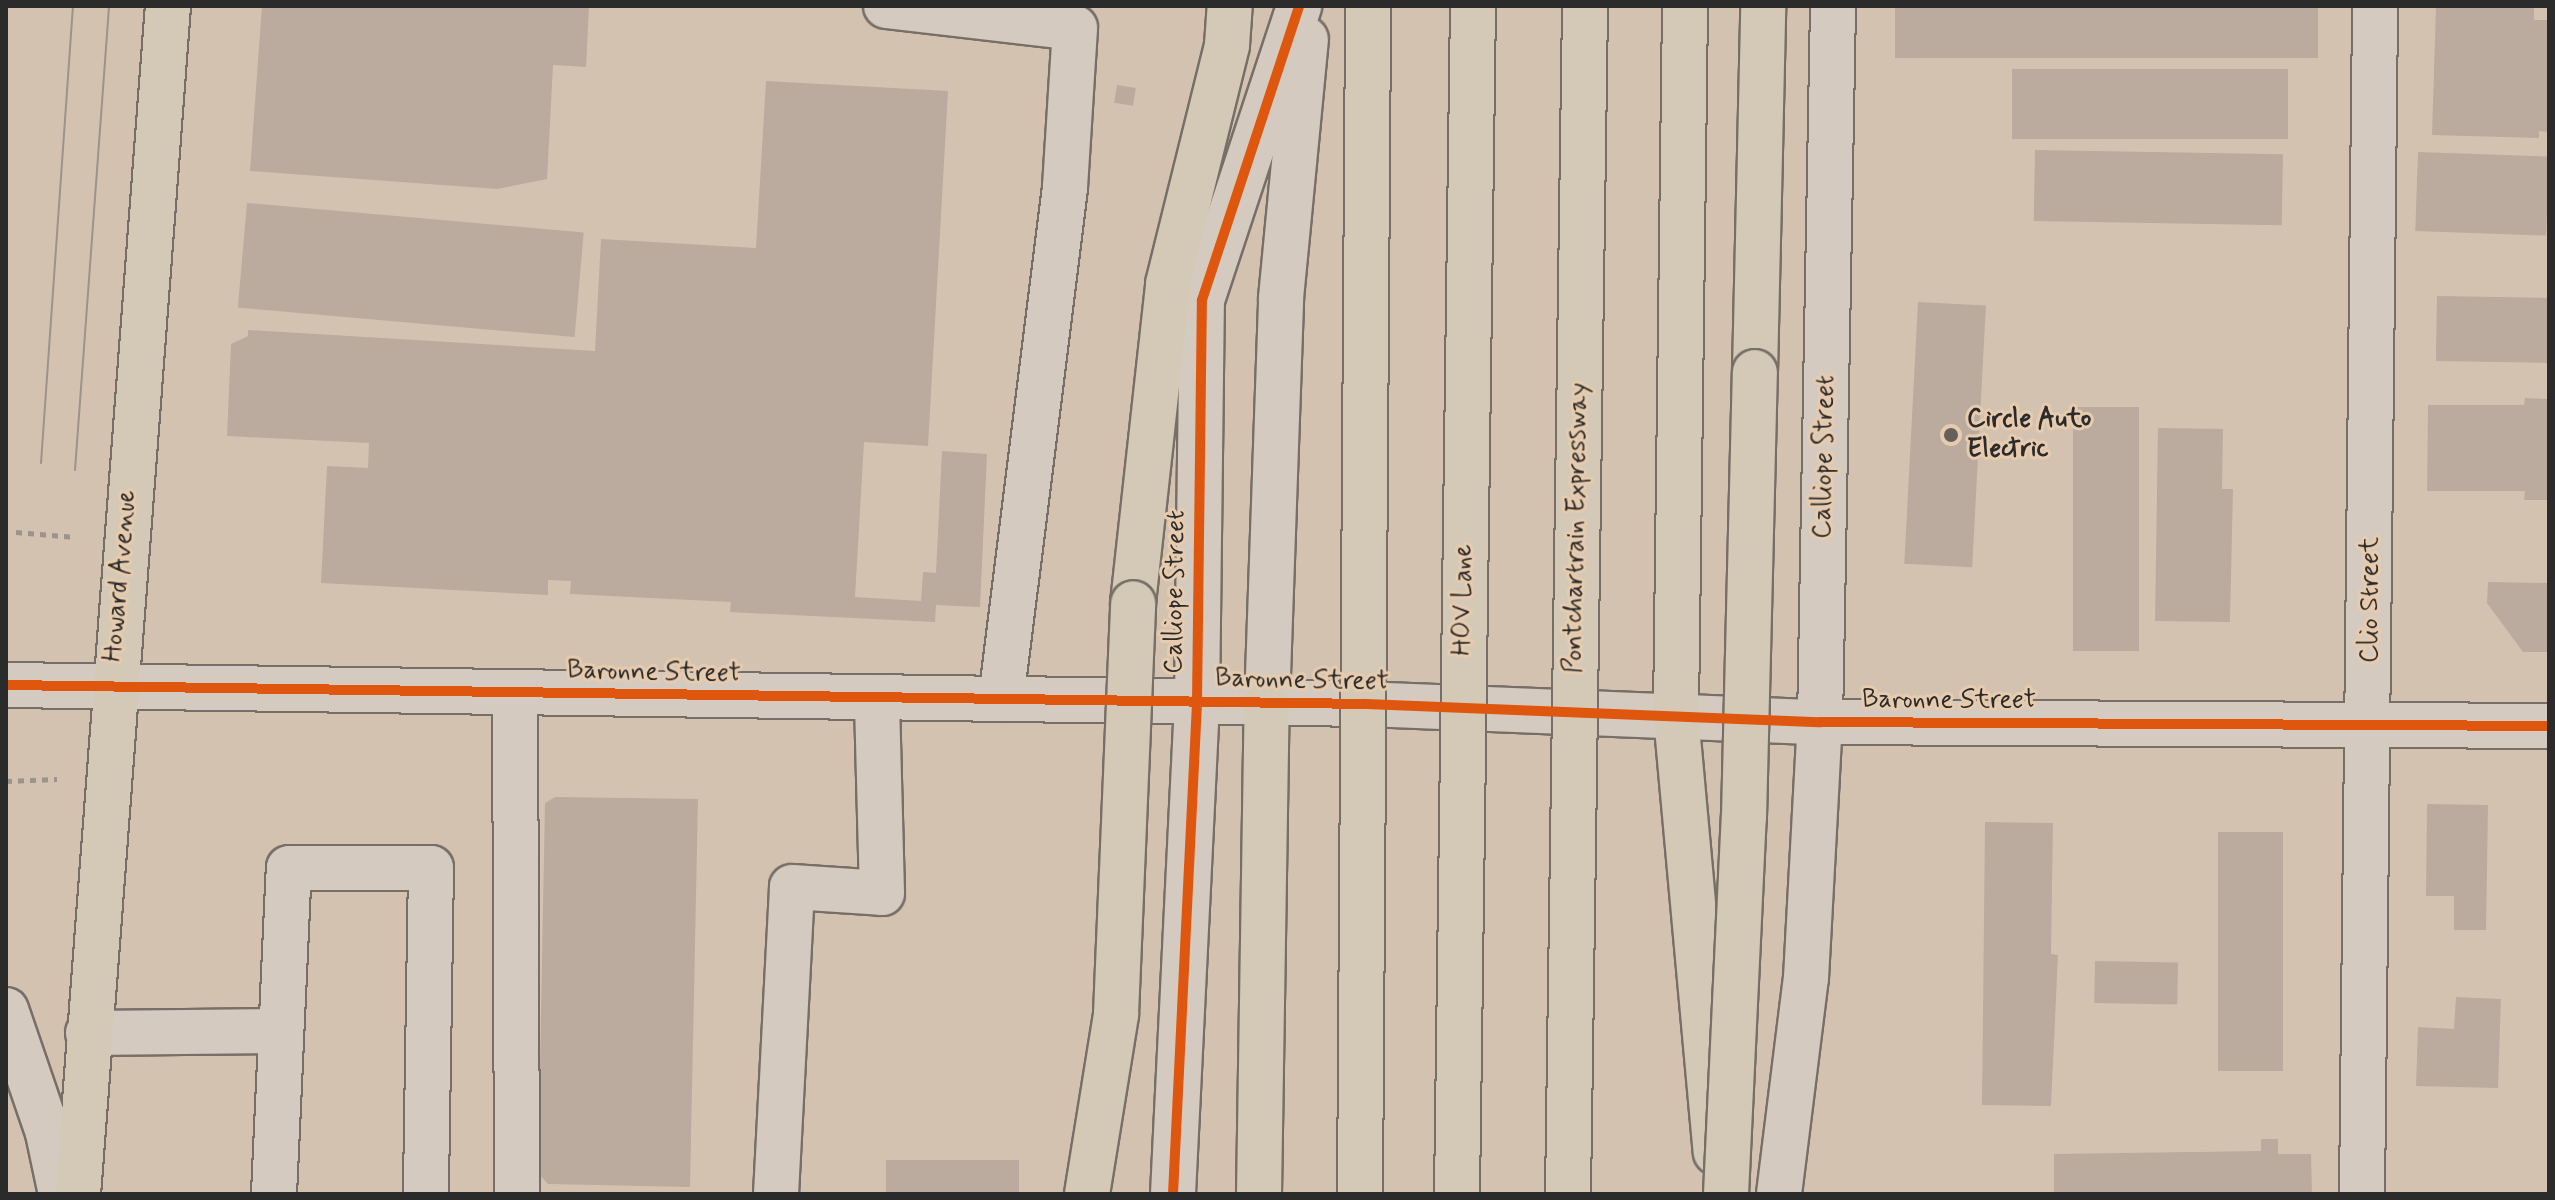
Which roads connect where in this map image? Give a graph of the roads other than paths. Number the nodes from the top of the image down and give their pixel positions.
1 (168, 6) edge
2 (886, 6) edge
3 (1230, 6) edge
4 (1299, 6) edge
5 (1309, 6) edge
6 (1368, 6) edge
7 (1473, 6) edge
8 (1585, 6) edge
9 (1685, 6) edge
10 (1763, 6) edge
11 (1833, 6) edge
12 (2375, 6) edge
13 (6, 685) edge
14 (111, 690) junction
15 (515, 694) junction
16 (877, 698) junction
17 (1001, 699) junction
18 (1197, 702) junction
19 (1267, 704) junction
20 (1676, 716) junction
21 (1820, 722) junction
22 (2370, 725) junction
23 (2549, 726) edge
24 (6, 1010) edge
25 (280, 1031) junction
26 (88, 1033) junction
27 (61, 1194) edge
28 (78, 1194) edge
29 (274, 1194) edge
30 (426, 1194) edge
31 (517, 1194) edge
32 (776, 1194) edge
33 (1087, 1194) edge
34 (1173, 1194) edge
35 (1259, 1194) edge
36 (1360, 1194) edge
37 (1457, 1194) edge
38 (1568, 1194) edge
39 (1724, 1194) edge
40 (1779, 1194) edge
41 (2362, 1194) edge

1 - 14 main road, Howard Avenue
2 - 17 street
3 - 33 main road, bridge
4 - 18 street, Calliope Street
5 - 19 street
6 - 36 main road, bridge
7 - 37 main road, HOV Lane, bridge
8 - 38 main road, Pontchartrain Expressway, bridge
9 - 20 main road
10 - 39 main road, bridge
11 - 21 street, Calliope Street
12 - 22 street, Clio Street
13 - 14 street, Baronne Street
14 - 15 street, Baronne Street
14 - 26 main road, Howard Avenue
15 - 16 street, Baronne Street
15 - 31 street
16 - 17 street, Baronne Street
16 - 32 street
17 - 18 street, Baronne Street
18 - 19 street, Baronne Street
18 - 34 street, Calliope Street
19 - 20 street, Baronne Street
19 - 35 main road
20 - 21 street, Baronne Street
20 - 39 main road
21 - 22 street, Baronne Street
21 - 40 street, Calliope Street
22 - 23 street, Baronne Street
22 - 41 street, Clio Street
24 - 27 street
25 - 26 street
25 - 29 street
25 - 30 street
26 - 28 main road, Howard Avenue

